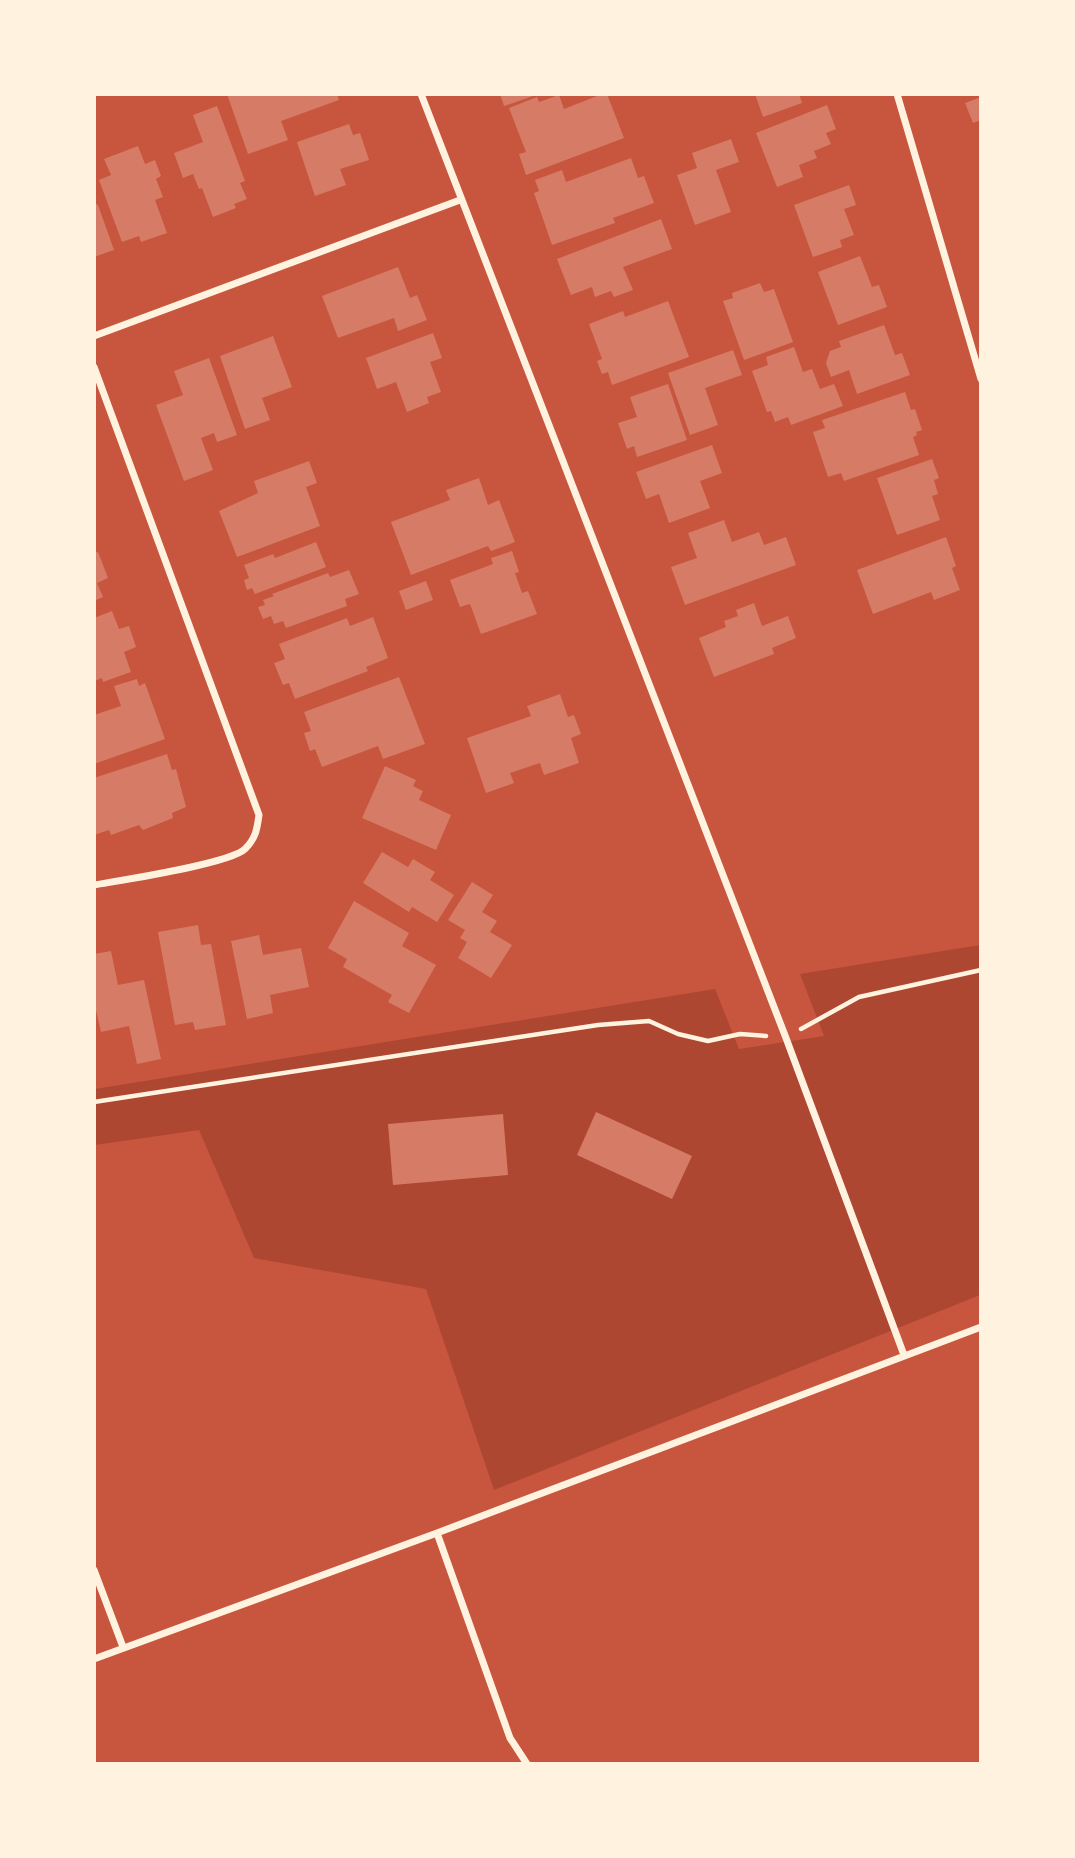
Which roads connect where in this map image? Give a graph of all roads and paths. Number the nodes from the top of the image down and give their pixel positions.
1 (421, 94) edge
2 (897, 94) edge
3 (460, 200) junction
4 (94, 336) edge
5 (94, 367) edge
6 (981, 379) edge
7 (94, 886) edge
8 (981, 970) edge
9 (786, 1038) junction
10 (94, 1102) edge
11 (981, 1327) edge
12 (904, 1355) junction
13 (437, 1533) junction
14 (94, 1570) edge
15 (123, 1647) junction
16 (94, 1659) edge
17 (527, 1763) edge

1 - 3 street
2 - 6 street
3 - 4 street
3 - 9 street
5 - 7 street
8 - 9 path
9 - 10 path
9 - 12 street
11 - 12 street
12 - 13 street
13 - 15 street
13 - 17 street
14 - 15 street
15 - 16 street

